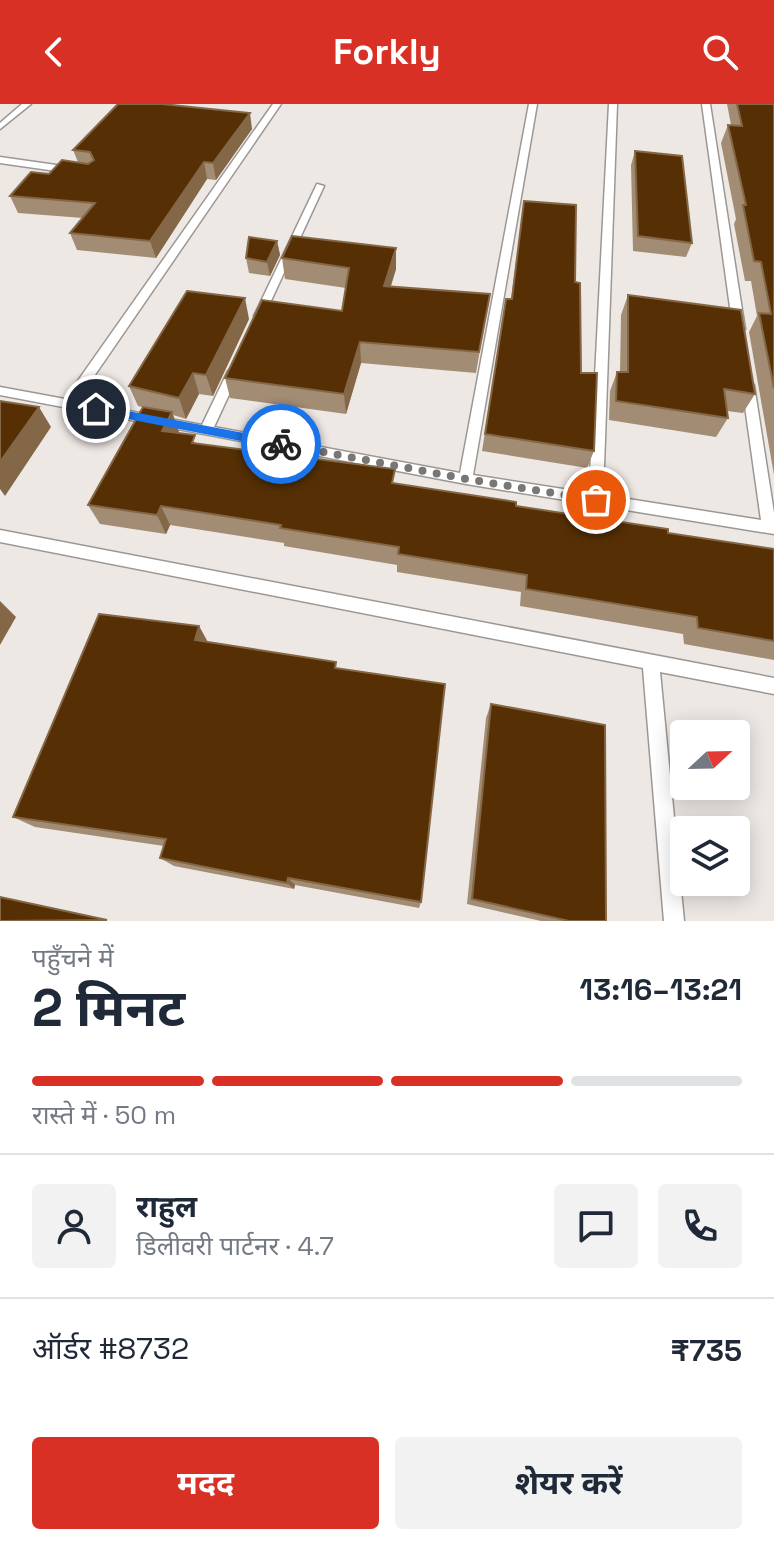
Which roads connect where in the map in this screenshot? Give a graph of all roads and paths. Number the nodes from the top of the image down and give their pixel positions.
1 (27, 104) edge
2 (277, 104) edge
3 (533, 104) edge
4 (613, 104) edge
5 (706, 104) edge
6 (0, 127) edge
7 (0, 160) edge
8 (80, 171) edge
9 (320, 186) dead end
10 (253, 329) edge
11 (741, 339) edge
12 (240, 358) edge
13 (746, 370) edge
14 (0, 391) edge
15 (68, 404) junction
16 (206, 430) junction
17 (466, 479) junction
18 (596, 500) junction
19 (771, 527) edge
20 (0, 536) edge
21 (651, 661) junction
22 (774, 686) edge
23 (674, 921) edge

1 - 6 lane
2 - 15 lane
3 - 17 lane
4 - 18 lane
5 - 11 lane
7 - 8 lane
9 - 10 lane
12 - 16 lane
13 - 19 lane
14 - 15 lane
15 - 16 lane
16 - 17 lane
17 - 18 lane
18 - 19 lane
20 - 21 lane
21 - 22 lane
21 - 23 lane

